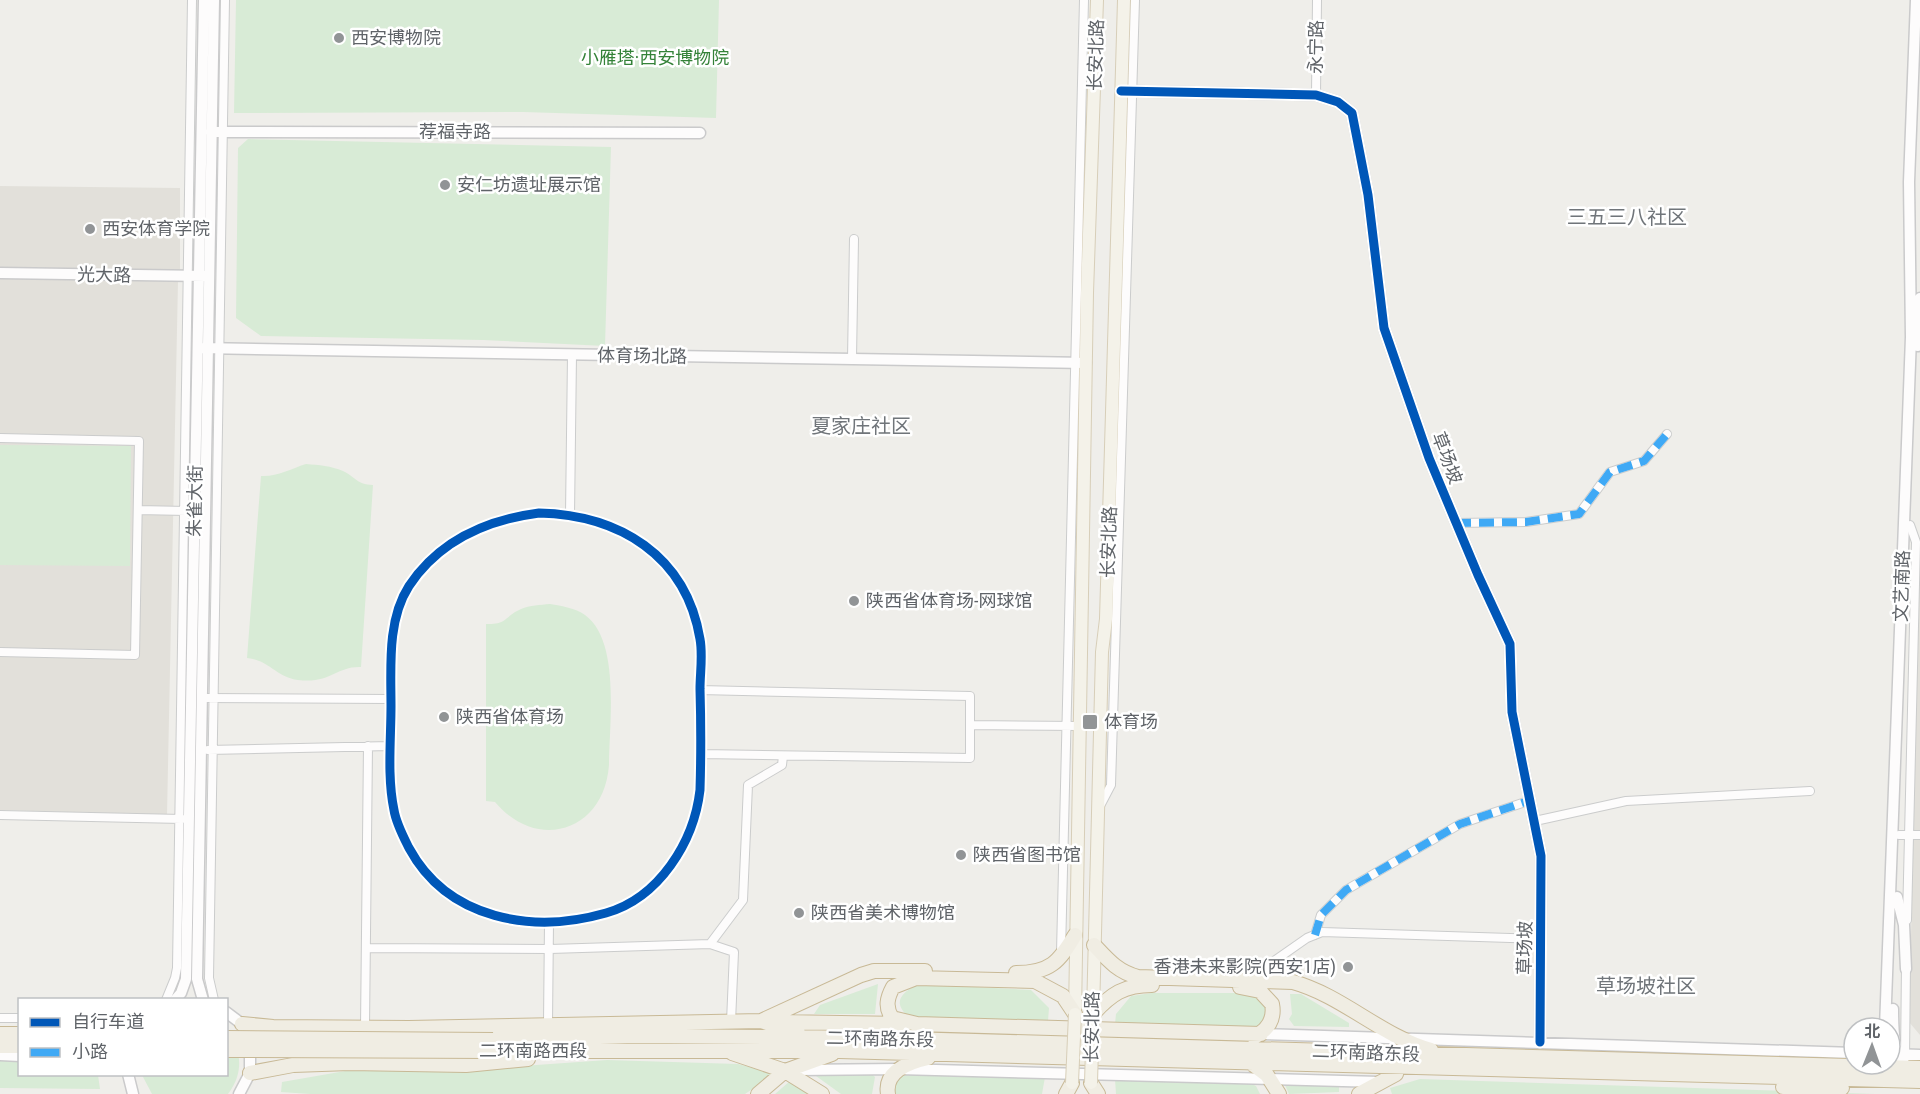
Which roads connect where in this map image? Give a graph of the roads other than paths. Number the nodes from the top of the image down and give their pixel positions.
1 (192, 0) edge
2 (204, 0) edge
3 (214, 0) edge
4 (225, 0) edge
5 (1084, 0) edge
6 (1098, 0) edge
7 (1124, 0) edge
8 (1135, 0) edge
9 (1317, 0) edge
10 (1916, 0) edge
11 (1127, 92) junction
12 (1316, 95) junction
13 (211, 132) junction
14 (223, 132) junction
15 (700, 133) dead end
16 (854, 239) dead end
17 (0, 273) edge
18 (198, 276) junction
19 (1920, 298) edge
20 (1916, 306) edge
21 (202, 348) junction
22 (219, 348) junction
23 (572, 355) junction
24 (852, 359) junction
25 (1080, 363) junction
26 (1667, 434) dead end
27 (0, 438) edge
28 (138, 510) junction
29 (189, 511) junction
30 (570, 515) junction
31 (1456, 523) junction
32 (0, 652) edge
33 (700, 690) junction
34 (201, 698) junction
35 (213, 698) junction
36 (391, 699) junction
37 (970, 725) junction
38 (1073, 726) junction
39 (368, 746) junction
40 (390, 746) junction
41 (200, 750) junction
42 (212, 750) junction
43 (701, 754) junction
44 (783, 756) junction
45 (1810, 791) dead end
46 (1531, 800) junction
47 (0, 815) edge
48 (184, 819) junction
49 (1535, 820) junction
50 (1903, 835) junction
51 (1920, 835) edge
52 (1897, 897) junction
53 (549, 923) junction
54 (1075, 935) junction
55 (1315, 935) junction
56 (1542, 939) junction
57 (710, 944) junction
58 (1094, 945) junction
59 (366, 948) junction
60 (550, 949) junction
61 (1061, 959) junction
62 (1906, 969) junction
63 (1266, 981) junction
64 (166, 998) edge
65 (176, 998) edge
66 (203, 998) edge
67 (214, 998) edge
68 (228, 1014) edge
69 (1074, 1014) junction
70 (1093, 1014) junction
71 (1885, 1016) edge
72 (0, 1018) edge
73 (18, 1018) edge
74 (731, 1022) junction
75 (761, 1022) junction
76 (548, 1023) junction
77 (242, 1024) junction
78 (917, 1024) junction
79 (365, 1027) junction
80 (0, 1028) edge
81 (18, 1028) edge
82 (409, 1028) junction
83 (0, 1034) edge
84 (18, 1034) edge
85 (1261, 1034) junction
86 (636, 1036) junction
87 (811, 1037) junction
88 (1396, 1037) junction
89 (228, 1038) edge
90 (1540, 1042) junction
91 (0, 1046) edge
92 (18, 1046) edge
93 (493, 1046) junction
94 (1227, 1048) junction
95 (722, 1049) junction
96 (228, 1050) edge
97 (597, 1051) junction
98 (839, 1051) junction
99 (948, 1054) junction
100 (0, 1055) edge
101 (1447, 1055) junction
102 (1920, 1055) edge
103 (18, 1056) edge
104 (1842, 1060) edge
105 (1904, 1060) edge
106 (1842, 1061) edge
107 (1254, 1065) junction
108 (1484, 1068) junction
109 (899, 1069) junction
110 (785, 1071) junction
111 (250, 1073) junction
112 (1396, 1074) junction
113 (1448, 1075) junction
114 (128, 1076) edge
115 (1270, 1078) junction
116 (1920, 1081) edge
117 (1368, 1088) edge
118 (1070, 1090) edge
119 (1093, 1090) edge
120 (1920, 1090) edge
121 (133, 1094) edge
122 (239, 1094) edge
123 (758, 1094) edge
124 (822, 1094) edge
125 (888, 1094) edge
126 (1279, 1094) edge

1 - 18 street
2 - 18 main road, 朱雀大街
3 - 13 main road, 朱雀大街
4 - 14 street
5 - 25 street
6 - 25 main road, 长安北路
7 - 11 main road, 长安北路
8 - 11 street
9 - 12 street, 永宁路
10 - 20 main road, 文艺南路
11 - 12 main road, 草场坡
11 - 58 main road, 长安北路
12 - 31 main road, 草场坡
13 - 14 main road, 荐福寺路
13 - 18 main road, 朱雀大街
14 - 15 main road, 荐福寺路
14 - 22 street
16 - 24 street
17 - 18 main road, 光大路
18 - 21 main road, 朱雀大街
18 - 29 street
19 - 20 main road, 文艺南路
20 - 50 main road, 文艺南路
20 - 71 main road, 文艺南路
21 - 22 main road, 体育场北路
21 - 29 main road, 朱雀大街
21 - 34 main road, 朱雀大街
22 - 23 main road, 体育场北路
22 - 35 street
23 - 24 main road, 体育场北路
23 - 30 street
24 - 25 main road, 体育场北路
25 - 38 main road, 长安北路
26 - 31 street
27 - 28 street
28 - 29 street
28 - 32 street
29 - 48 main road, 朱雀大街
30 - 33 street
30 - 36 street
31 - 46 main road, 草场坡
33 - 37 street
33 - 43 street
34 - 35 street
34 - 41 main road, 朱雀大街
35 - 36 street
35 - 42 street
36 - 40 street
37 - 38 street
37 - 44 street
38 - 54 main road, 长安北路
38 - 61 street
39 - 40 street
39 - 42 street
39 - 59 street
40 - 53 street
41 - 42 street
41 - 66 main road, 朱雀大街
42 - 67 street
43 - 44 street
43 - 53 street
44 - 57 street
45 - 49 street
46 - 49 main road, 草场坡
46 - 55 street
47 - 48 street
48 - 64 street
48 - 65 main road, 朱雀大街
49 - 56 main road, 草场坡
50 - 51 street
50 - 52 main road, 文艺南路
50 - 62 street
52 - 62 main road
52 - 105 main road, 文艺南路
53 - 60 street
54 - 61 highway
54 - 69 main road, 长安北路
55 - 56 street
55 - 63 street
56 - 90 main road, 草场坡
57 - 60 street
57 - 74 street
58 - 63 highway
58 - 70 main road, 长安北路
59 - 60 street
59 - 79 street
60 - 76 street
61 - 75 highway
62 - 105 street
63 - 88 highway
68 - 77 main road
69 - 78 highway
69 - 118 main road, 长安北路, bridge
70 - 85 highway
70 - 119 main road, 长安北路, bridge
72 - 73 street
74 - 75 highway
74 - 76 highway
75 - 78 highway
75 - 87 highway
76 - 82 highway
77 - 79 highway
77 - 111 main road
78 - 85 highway
79 - 82 highway
80 - 81 main road
82 - 86 highway
83 - 84 highway
85 - 88 main road
85 - 94 highway
86 - 87 highway, 二环南路西段
86 - 93 highway, 二环南路西段
87 - 94 highway, 二环南路东段
88 - 90 main road
88 - 101 highway
89 - 93 highway, 二环南路西段, bridge
90 - 104 main road
91 - 92 highway
93 - 96 highway, 二环南路西段, bridge
93 - 97 highway, 二环南路西段
94 - 101 highway, 二环南路东段
95 - 97 highway, 二环南路西段
95 - 98 highway, 二环南路西段
95 - 110 highway
97 - 111 highway
98 - 99 highway, 二环南路东段
98 - 110 highway
99 - 107 highway, 二环南路东段
99 - 109 highway
100 - 103 main road
101 - 106 highway, 二环南路东段
102 - 105 main road
107 - 108 highway, 二环南路东段
107 - 112 highway
107 - 115 highway
108 - 113 highway
108 - 116 highway, 二环南路东段
109 - 110 main road
109 - 115 main road
109 - 125 highway
110 - 123 highway
110 - 124 highway
111 - 122 main road
112 - 113 highway
112 - 117 highway
113 - 120 highway
114 - 121 main road
115 - 117 main road
115 - 126 highway

